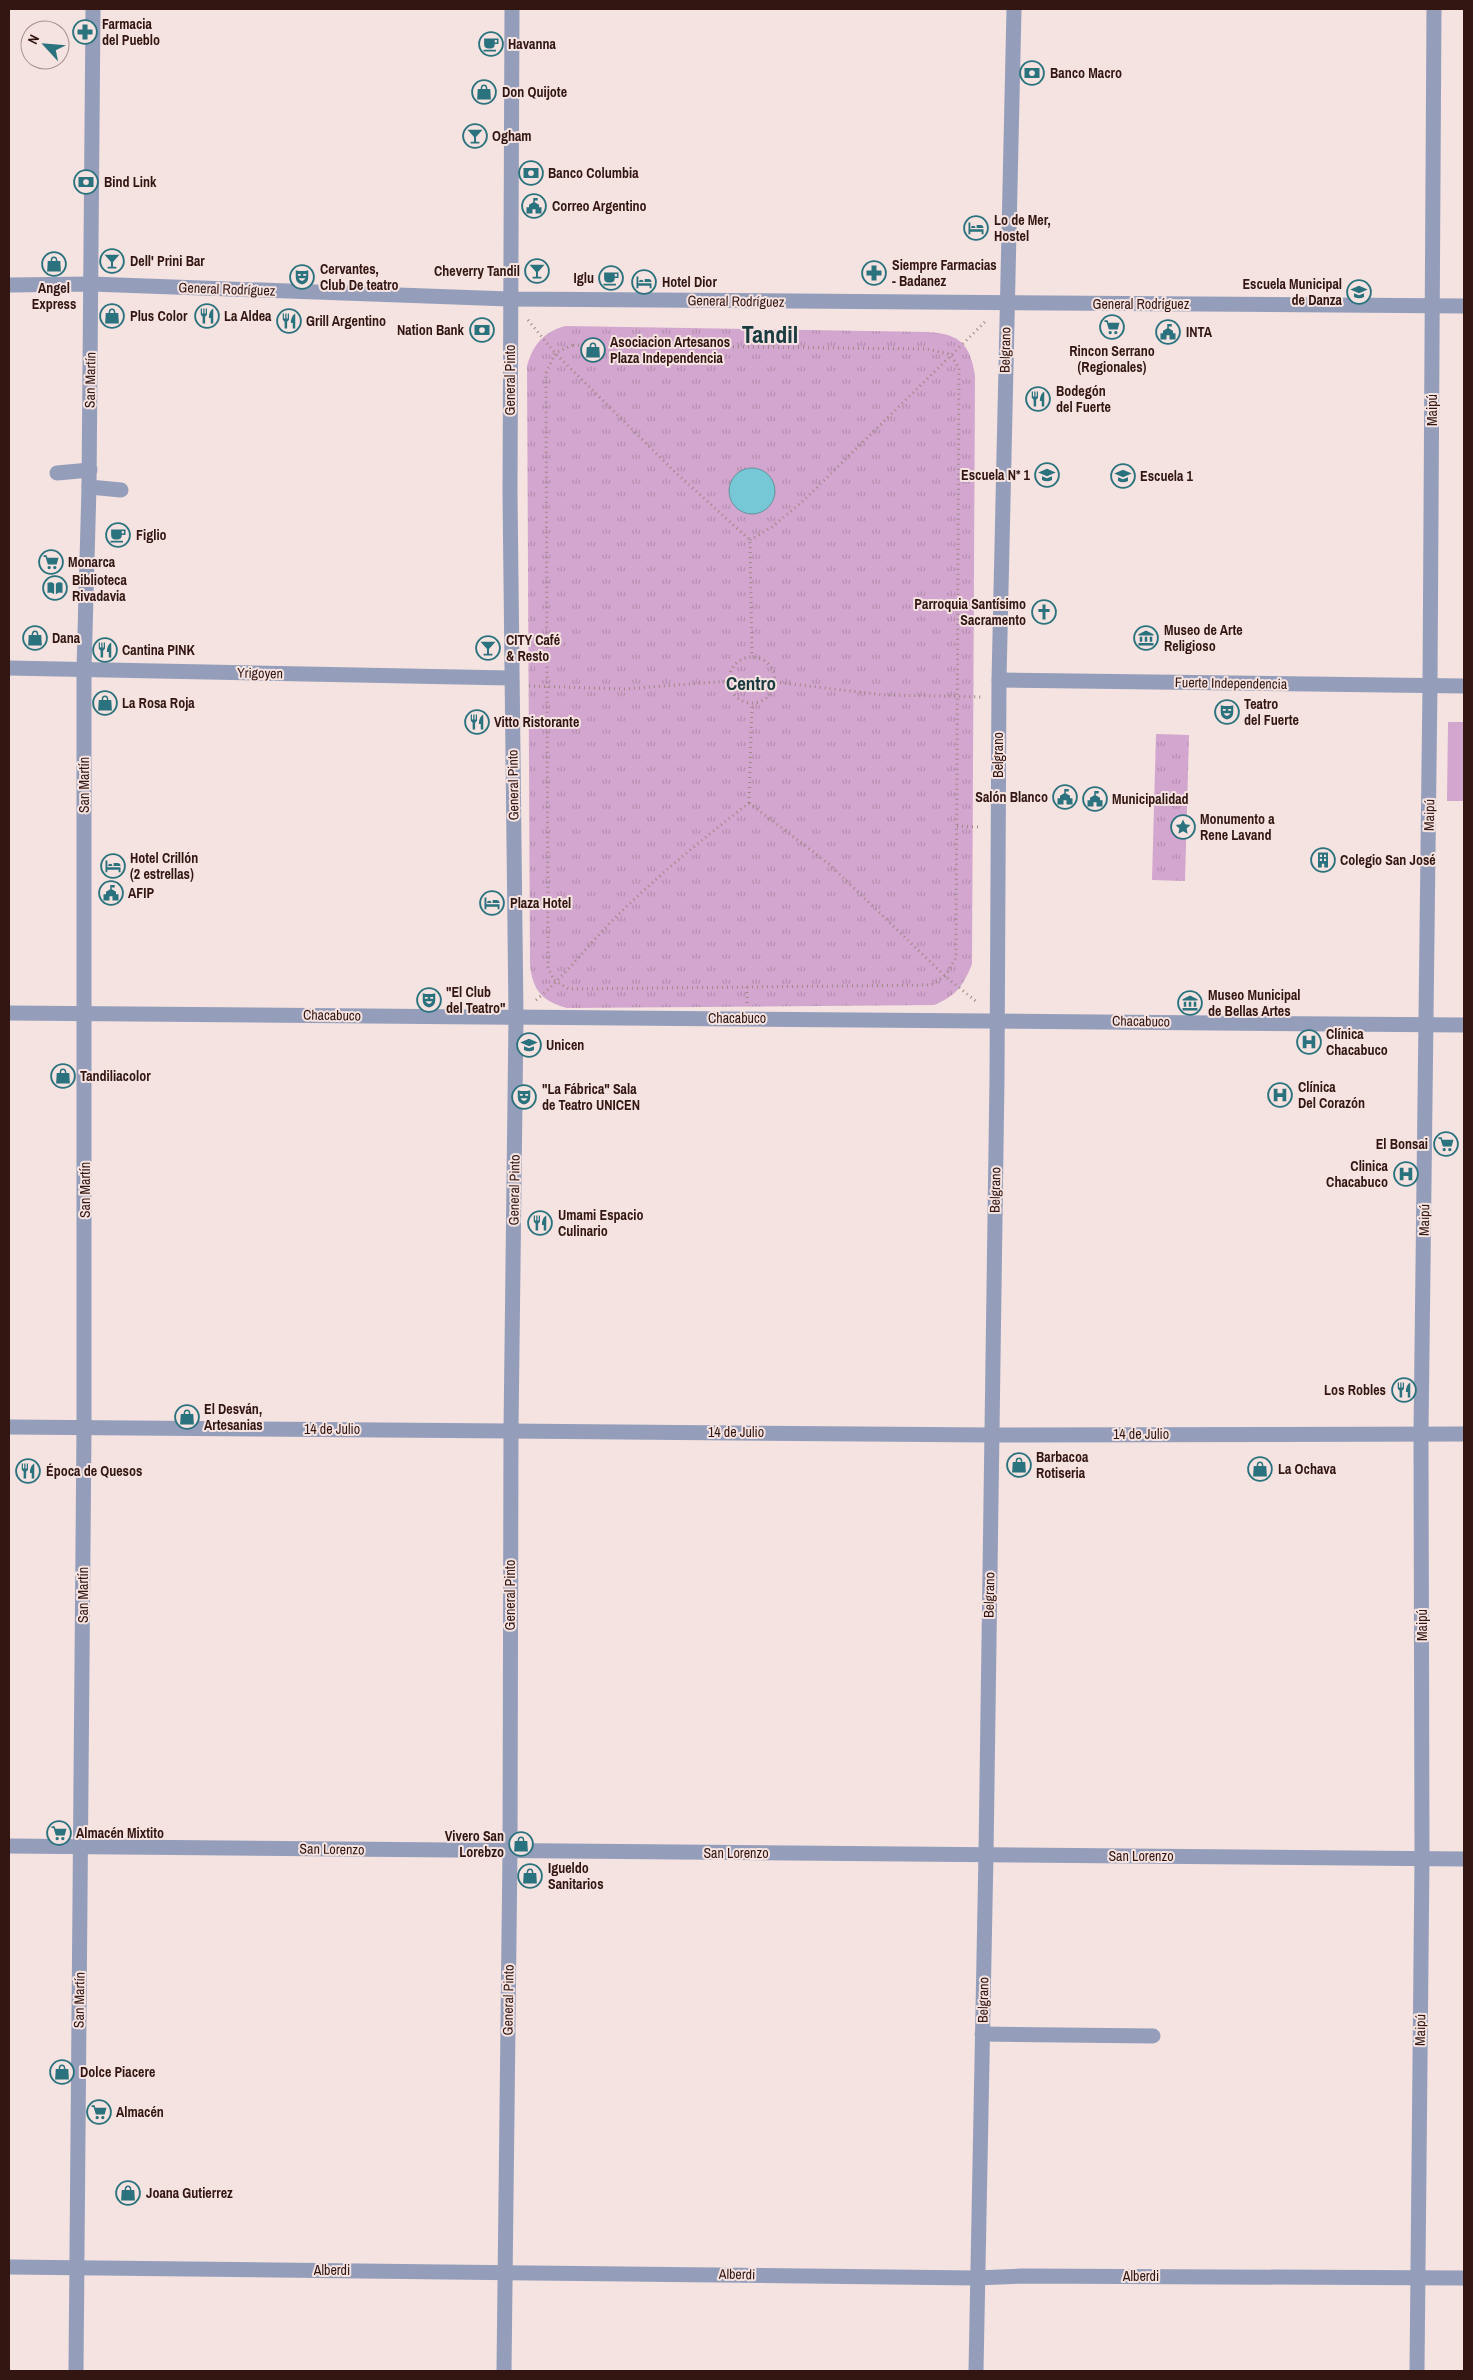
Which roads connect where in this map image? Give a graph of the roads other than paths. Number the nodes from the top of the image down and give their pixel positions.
1 (93, 9) edge
2 (512, 9) edge
3 (1014, 9) edge
4 (1434, 9) edge
5 (91, 284) junction
6 (9, 285) edge
7 (509, 299) junction
8 (1006, 303) junction
9 (1432, 305) junction
10 (1464, 306) edge
11 (90, 470) junction
12 (57, 473) dead end
13 (90, 487) junction
14 (122, 490) dead end
15 (9, 668) edge
16 (84, 669) junction
17 (998, 680) junction
18 (511, 682) junction
19 (1430, 685) junction
20 (1464, 686) edge
21 (9, 1013) edge
22 (86, 1013) junction
23 (516, 1017) junction
24 (998, 1020) junction
25 (1426, 1025) junction
26 (1464, 1025) edge
27 (9, 1427) edge
28 (84, 1427) junction
29 (511, 1431) junction
30 (1421, 1433) junction
31 (991, 1434) junction
32 (1464, 1434) edge
33 (9, 1846) edge
34 (81, 1847) junction
35 (510, 1851) junction
36 (986, 1854) junction
37 (1422, 1858) junction
38 (1464, 1859) edge
39 (982, 2034) junction
40 (1153, 2036) dead end
41 (9, 2267) edge
42 (77, 2268) junction
43 (506, 2271) junction
44 (977, 2278) junction
45 (1417, 2278) junction
46 (1464, 2278) edge
47 (76, 2371) edge
48 (504, 2371) edge
49 (976, 2371) edge
50 (1417, 2371) edge

1 - 5 street, San Martín
2 - 7 street, General Pinto
3 - 8 street, Belgrano
4 - 9 street, Maipú
5 - 6 street, General Rodríguez
5 - 7 street, General Rodríguez
5 - 11 street, San Martín
7 - 8 street, General Rodríguez
7 - 18 street, General Pinto
8 - 9 street, General Rodríguez
8 - 17 street, Belgrano
9 - 10 street, General Rodríguez
9 - 19 street, Maipú
11 - 12 street
11 - 13 street, San Martín
13 - 14 street
13 - 16 street, San Martín
15 - 16 street, Yrigoyen
16 - 18 street, Yrigoyen
16 - 22 street, San Martín
17 - 19 street, Fuerte Independencia
17 - 24 street, Belgrano
18 - 23 street, General Pinto
19 - 20 street, Fuerte Independencia
19 - 25 street, Maipú
21 - 22 street, Chacabuco
22 - 23 street, Chacabuco
22 - 28 street, San Martín
23 - 24 street, Chacabuco
23 - 29 street, General Pinto
24 - 25 street, Chacabuco
24 - 31 street, Belgrano
25 - 26 street, Chacabuco
25 - 30 street, Maipú
27 - 28 street, 14 de Julio
28 - 29 street, 14 de Julio
28 - 34 street, San Martín
29 - 31 street, 14 de Julio
29 - 35 street, General Pinto
30 - 31 street, 14 de Julio
30 - 32 street, 14 de Julio
30 - 37 street, Maipú
31 - 36 street, Belgrano
33 - 34 street, San Lorenzo
34 - 35 street, San Lorenzo
34 - 42 street, San Martín
35 - 36 street, San Lorenzo
35 - 43 street, General Pinto
36 - 37 street, San Lorenzo
36 - 39 street, Belgrano
37 - 38 street, San Lorenzo
37 - 45 street, Maipú
39 - 40 street
39 - 44 street, Belgrano
41 - 42 street, Alberdi
42 - 43 street, Alberdi
42 - 47 street, San Martín
43 - 44 street, Alberdi
43 - 48 street, General Pinto
44 - 45 street, Alberdi
44 - 49 street, Belgrano
45 - 46 street, Alberdi
45 - 50 street, Maipú

